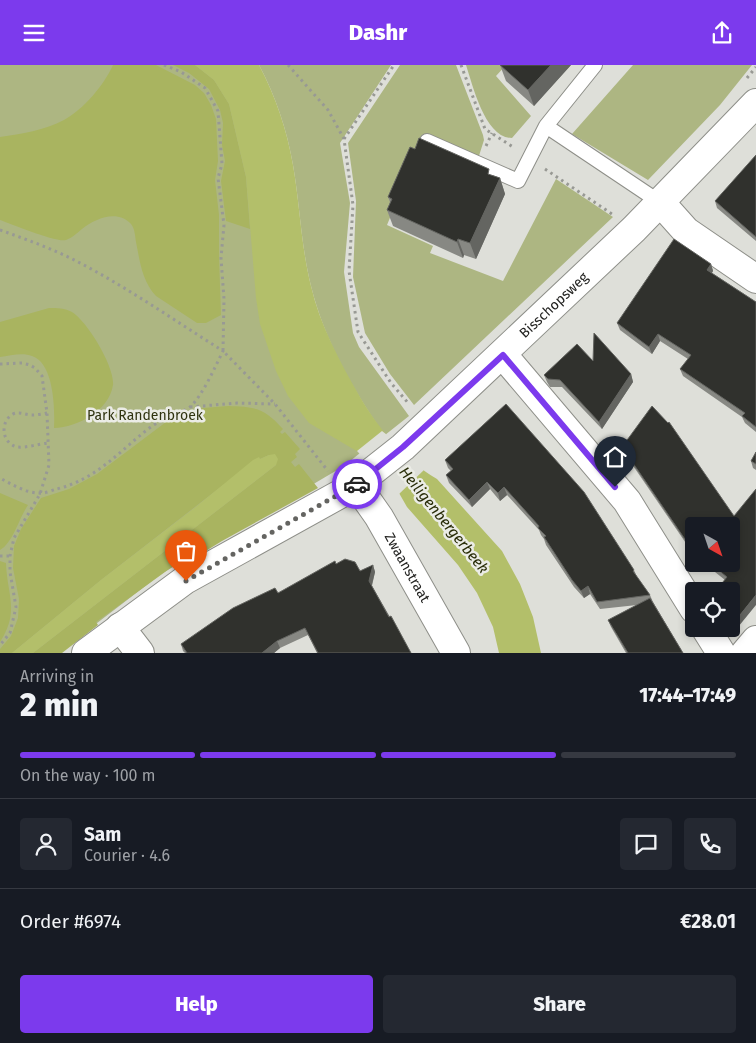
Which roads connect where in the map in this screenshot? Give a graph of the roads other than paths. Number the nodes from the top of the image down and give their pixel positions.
1 (595, 65) edge
2 (756, 103) edge
3 (546, 126) junction
4 (427, 141) edge
5 (661, 203) junction
6 (756, 279) edge
7 (503, 355) junction
8 (351, 488) junction
9 (685, 594) edge
10 (120, 627) junction
11 (711, 637) edge
12 (756, 640) edge
13 (86, 653) edge
14 (140, 653) edge
15 (456, 653) edge
16 (721, 653) edge
17 (745, 653) edge

1 - 3 lane
2 - 5 street, Bisschopsweg
3 - 4 lane
3 - 5 lane
5 - 6 street
5 - 7 street, Bisschopsweg
7 - 8 street, Bisschopsweg
7 - 9 street
8 - 10 street, Bisschopsweg
8 - 15 street, Zwaanstraat
10 - 13 street, Bisschopsweg
10 - 14 street
11 - 16 street
12 - 17 street

